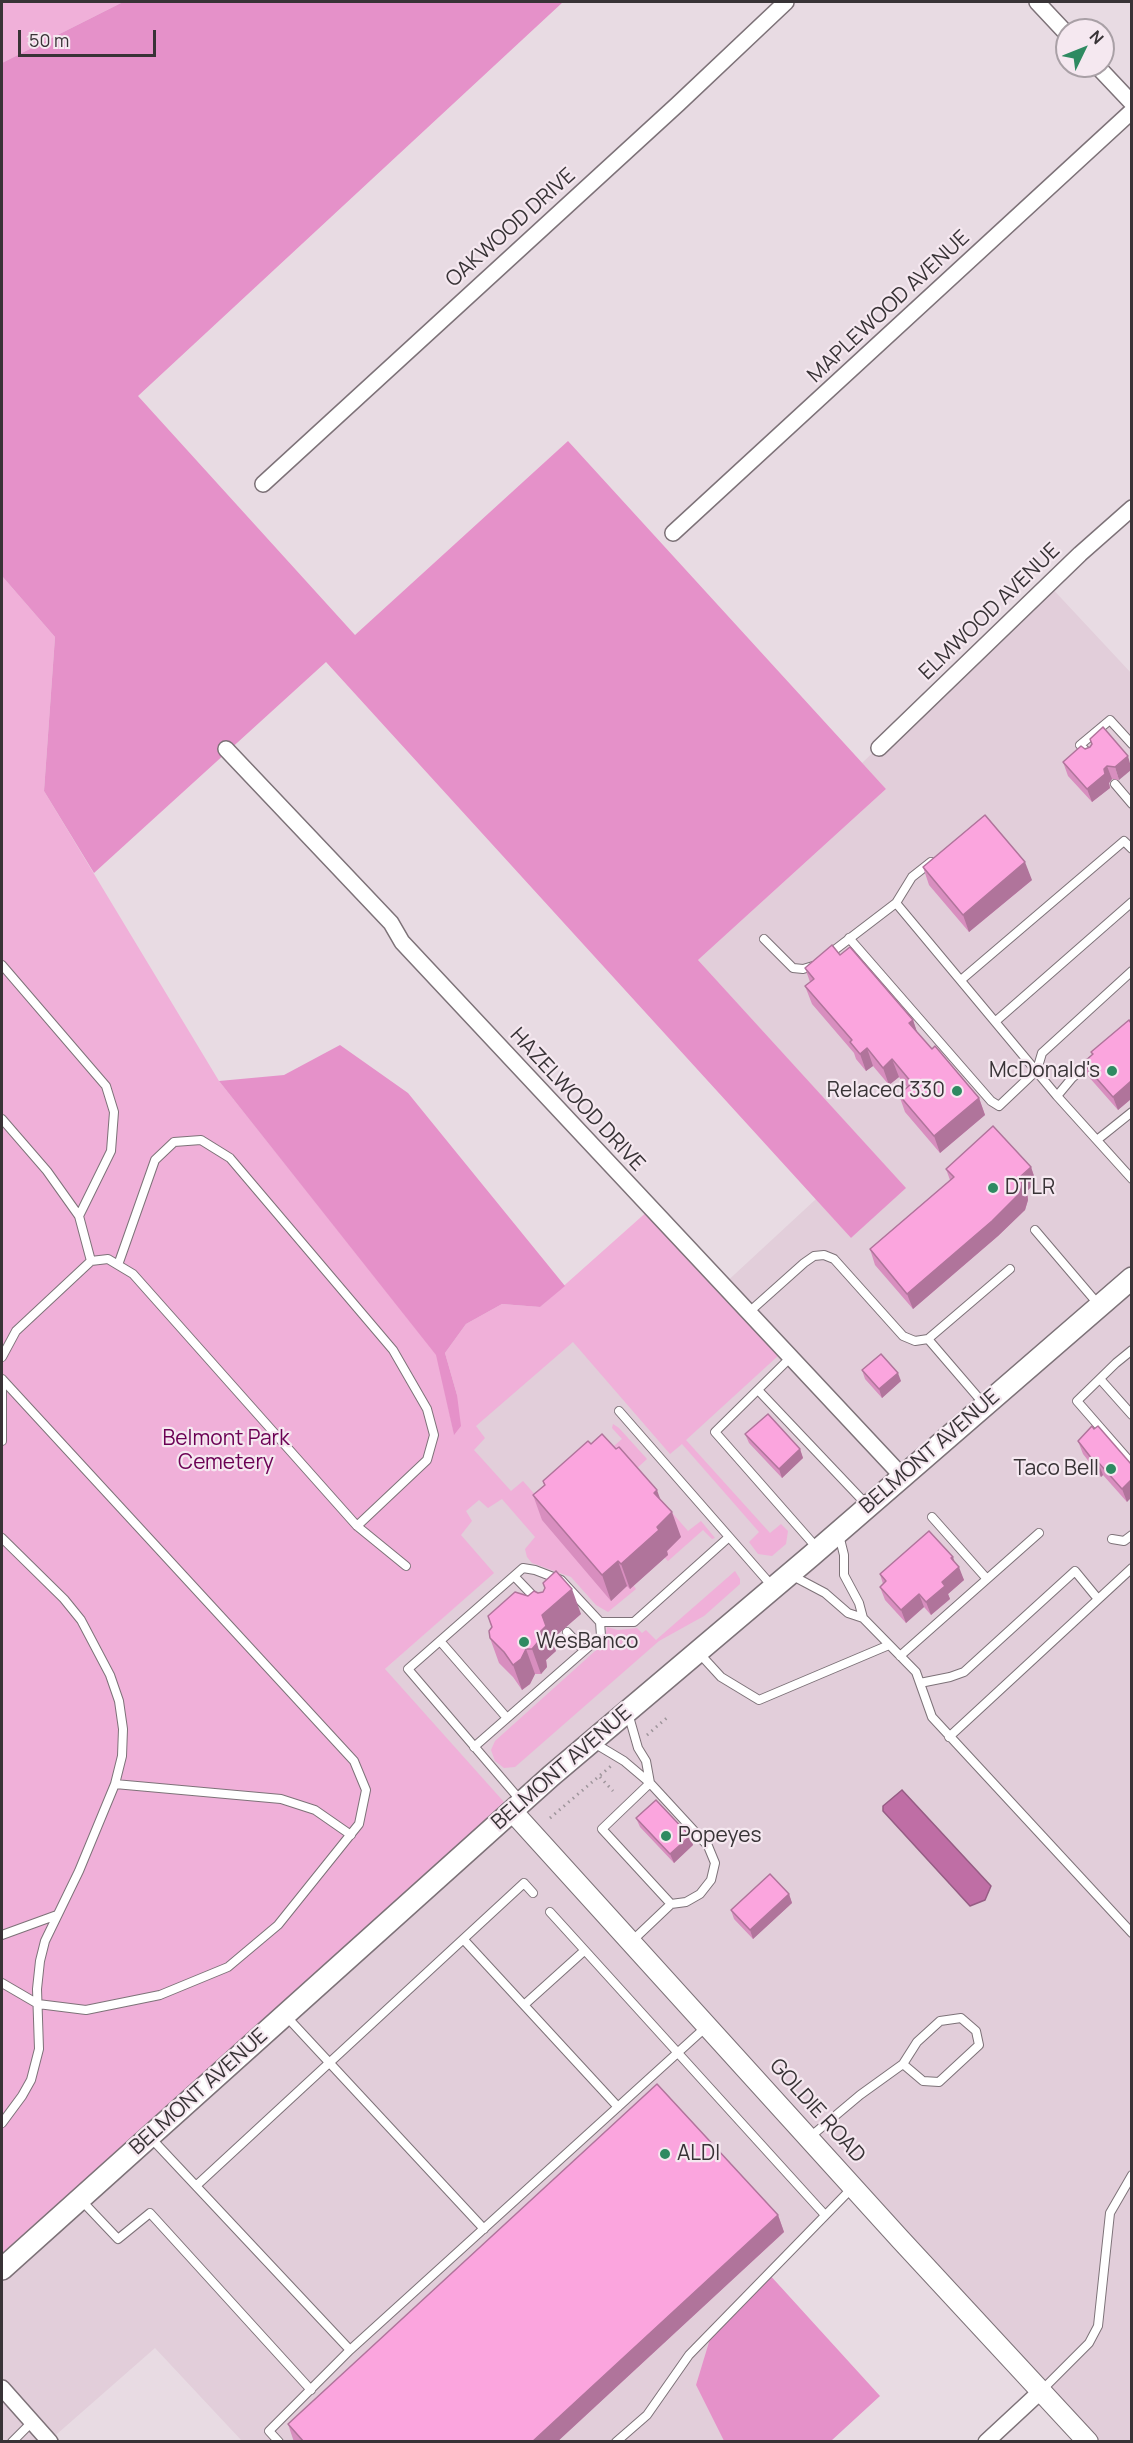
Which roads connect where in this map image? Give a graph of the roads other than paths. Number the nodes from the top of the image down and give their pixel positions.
1 (786, 2) edge
2 (1036, 2) edge
3 (1055, 22) edge
4 (1108, 78) edge
5 (1131, 103) edge
6 (1131, 111) edge
7 (263, 483) dead end
8 (1131, 508) edge
9 (674, 533) dead end
10 (1131, 744) edge
11 (226, 748) dead end
12 (879, 748) dead end
13 (1090, 756) edge
14 (1115, 784) dead end
15 (1131, 804) edge
16 (1131, 849) edge
17 (938, 856) edge
18 (1131, 902) edge
19 (896, 903) junction
20 (849, 938) junction
21 (764, 939) dead end
22 (2, 964) edge
23 (1131, 971) edge
24 (961, 980) junction
25 (996, 1020) junction
26 (1098, 1056) edge
27 (1037, 1070) junction
28 (1057, 1096) junction
29 (1131, 1112) edge
30 (2, 1119) edge
31 (1097, 1140) junction
32 (1131, 1179) edge
33 (79, 1216) junction
34 (1035, 1230) dead end
35 (91, 1261) junction
36 (118, 1265) junction
37 (1010, 1269) dead end
38 (1131, 1278) edge
39 (1099, 1305) junction
40 (748, 1313) junction
41 (928, 1339) junction
42 (1131, 1350) edge
43 (2, 1357) edge
44 (790, 1358) junction
45 (2, 1377) edge
46 (1100, 1379) junction
47 (758, 1390) junction
48 (984, 1405) junction
49 (619, 1411) dead end
50 (1131, 1415) edge
51 (2, 1441) edge
52 (1131, 1464) edge
53 (902, 1476) junction
54 (868, 1506) junction
55 (933, 1517) dead end
56 (357, 1526) junction
57 (838, 1532) junction
58 (1038, 1533) dead end
59 (1131, 1535) edge
60 (729, 1536) junction
61 (2, 1538) edge
62 (1112, 1539) dead end
63 (818, 1550) junction
64 (406, 1566) dead end
65 (1131, 1568) edge
66 (514, 1576) junction
67 (987, 1579) junction
68 (781, 1580) junction
69 (1098, 1599) junction
70 (541, 1605) edge
71 (863, 1618) junction
72 (600, 1622) junction
73 (567, 1632) dead end
74 (440, 1641) junction
75 (889, 1645) junction
76 (584, 1650) junction
77 (698, 1652) junction
78 (900, 1656) junction
79 (920, 1683) junction
80 (628, 1711) junction
81 (507, 1718) junction
82 (949, 1737) junction
83 (592, 1741) junction
84 (474, 1747) junction
85 (650, 1783) junction
86 (115, 1784) junction
87 (517, 1807) junction
88 (351, 1835) junction
89 (533, 1893) dead end
90 (671, 1904) junction
91 (550, 1912) dead end
92 (57, 1915) junction
93 (1131, 1933) edge
94 (2, 1935) edge
95 (464, 1940) junction
96 (631, 1942) junction
97 (584, 1951) junction
98 (2, 1983) edge
99 (38, 2004) junction
100 (524, 2005) junction
101 (285, 2014) junction
102 (707, 2026) junction
103 (676, 2054) junction
104 (331, 2064) junction
105 (903, 2064) junction
106 (618, 2107) junction
107 (2, 2123) edge
108 (149, 2136) junction
109 (809, 2138) junction
110 (1131, 2175) edge
111 (197, 2185) junction
112 (853, 2187) junction
113 (80, 2199) junction
114 (825, 2216) junction
115 (484, 2229) junction
116 (2, 2269) edge
117 (350, 2350) junction
118 (2, 2388) edge
119 (311, 2390) junction
120 (1041, 2391) junction
121 (32, 2422) junction
122 (12, 2442) edge
123 (50, 2442) edge
124 (279, 2442) edge
125 (616, 2442) edge
126 (986, 2442) edge
127 (1088, 2442) edge

1 - 7 street, OAKWOOD DRIVE
2 - 3 street
4 - 5 street
6 - 9 street, MAPLEWOOD AVENUE
8 - 12 street, ELMWOOD AVENUE
10 - 13 lane
11 - 40 street, HAZELWOOD DRIVE
14 - 15 lane
16 - 24 lane
17 - 19 lane
18 - 25 lane
19 - 20 lane
19 - 24 lane
20 - 21 lane
20 - 27 lane
22 - 33 lane
23 - 27 lane
24 - 25 lane
25 - 27 lane
26 - 28 lane
27 - 28 lane
28 - 31 lane
29 - 31 lane
30 - 33 lane
31 - 32 lane
33 - 35 lane
34 - 39 lane
35 - 36 lane
35 - 43 lane
36 - 56 lane
36 - 56 lane
37 - 41 lane
38 - 39 main road, BELMONT AVENUE
39 - 48 main road, BELMONT AVENUE
40 - 41 lane
40 - 44 street, HAZELWOOD DRIVE
41 - 48 lane
42 - 46 lane
44 - 47 lane
44 - 53 street, HAZELWOOD DRIVE
45 - 51 lane
45 - 88 lane
46 - 50 lane
46 - 52 lane
47 - 54 lane
47 - 63 lane
48 - 53 main road, BELMONT AVENUE
49 - 60 lane
53 - 54 main road, BELMONT AVENUE
54 - 57 main road, BELMONT AVENUE
55 - 67 lane
56 - 64 lane
57 - 63 main road, BELMONT AVENUE
57 - 71 lane
58 - 67 lane
59 - 62 lane
60 - 68 lane
60 - 72 lane
61 - 86 lane
63 - 68 main road, BELMONT AVENUE
65 - 69 lane
66 - 70 lane
66 - 72 lane
66 - 74 lane
67 - 78 lane
68 - 71 lane
68 - 77 main road, BELMONT AVENUE
69 - 79 lane
69 - 82 lane
71 - 75 lane
72 - 76 lane
73 - 76 lane
74 - 81 lane
74 - 84 lane
75 - 77 lane
75 - 78 lane
76 - 81 lane
77 - 80 main road, BELMONT AVENUE
78 - 79 lane
79 - 82 lane
80 - 83 main road, BELMONT AVENUE
80 - 85 lane
81 - 84 lane
82 - 93 lane
83 - 85 lane
83 - 87 main road, BELMONT AVENUE
84 - 87 lane
85 - 90 lane
85 - 90 lane
86 - 88 lane
86 - 92 lane
87 - 96 street, GOLDIE ROAD
87 - 101 main road, BELMONT AVENUE
88 - 99 lane
89 - 95 lane
90 - 96 lane
91 - 97 lane
92 - 94 lane
92 - 99 lane
95 - 100 lane
95 - 104 lane
96 - 102 street, GOLDIE ROAD
97 - 100 lane
97 - 103 lane
98 - 99 lane
99 - 107 lane
100 - 106 lane
101 - 104 lane
101 - 108 main road, BELMONT AVENUE
102 - 103 lane
102 - 109 street, GOLDIE ROAD
103 - 106 lane
103 - 114 lane
104 - 111 lane
104 - 115 lane
105 - 105 lane
105 - 109 lane
106 - 115 lane
108 - 111 lane
108 - 113 main road, BELMONT AVENUE
109 - 112 street, GOLDIE ROAD
110 - 120 lane
111 - 117 lane
112 - 114 lane
112 - 120 street, GOLDIE ROAD
113 - 116 main road, BELMONT AVENUE
113 - 119 lane
114 - 125 lane
115 - 117 lane
117 - 119 lane
118 - 121 street
119 - 124 lane
120 - 126 street
120 - 127 street, GOLDIE ROAD
121 - 122 lane
121 - 123 street

